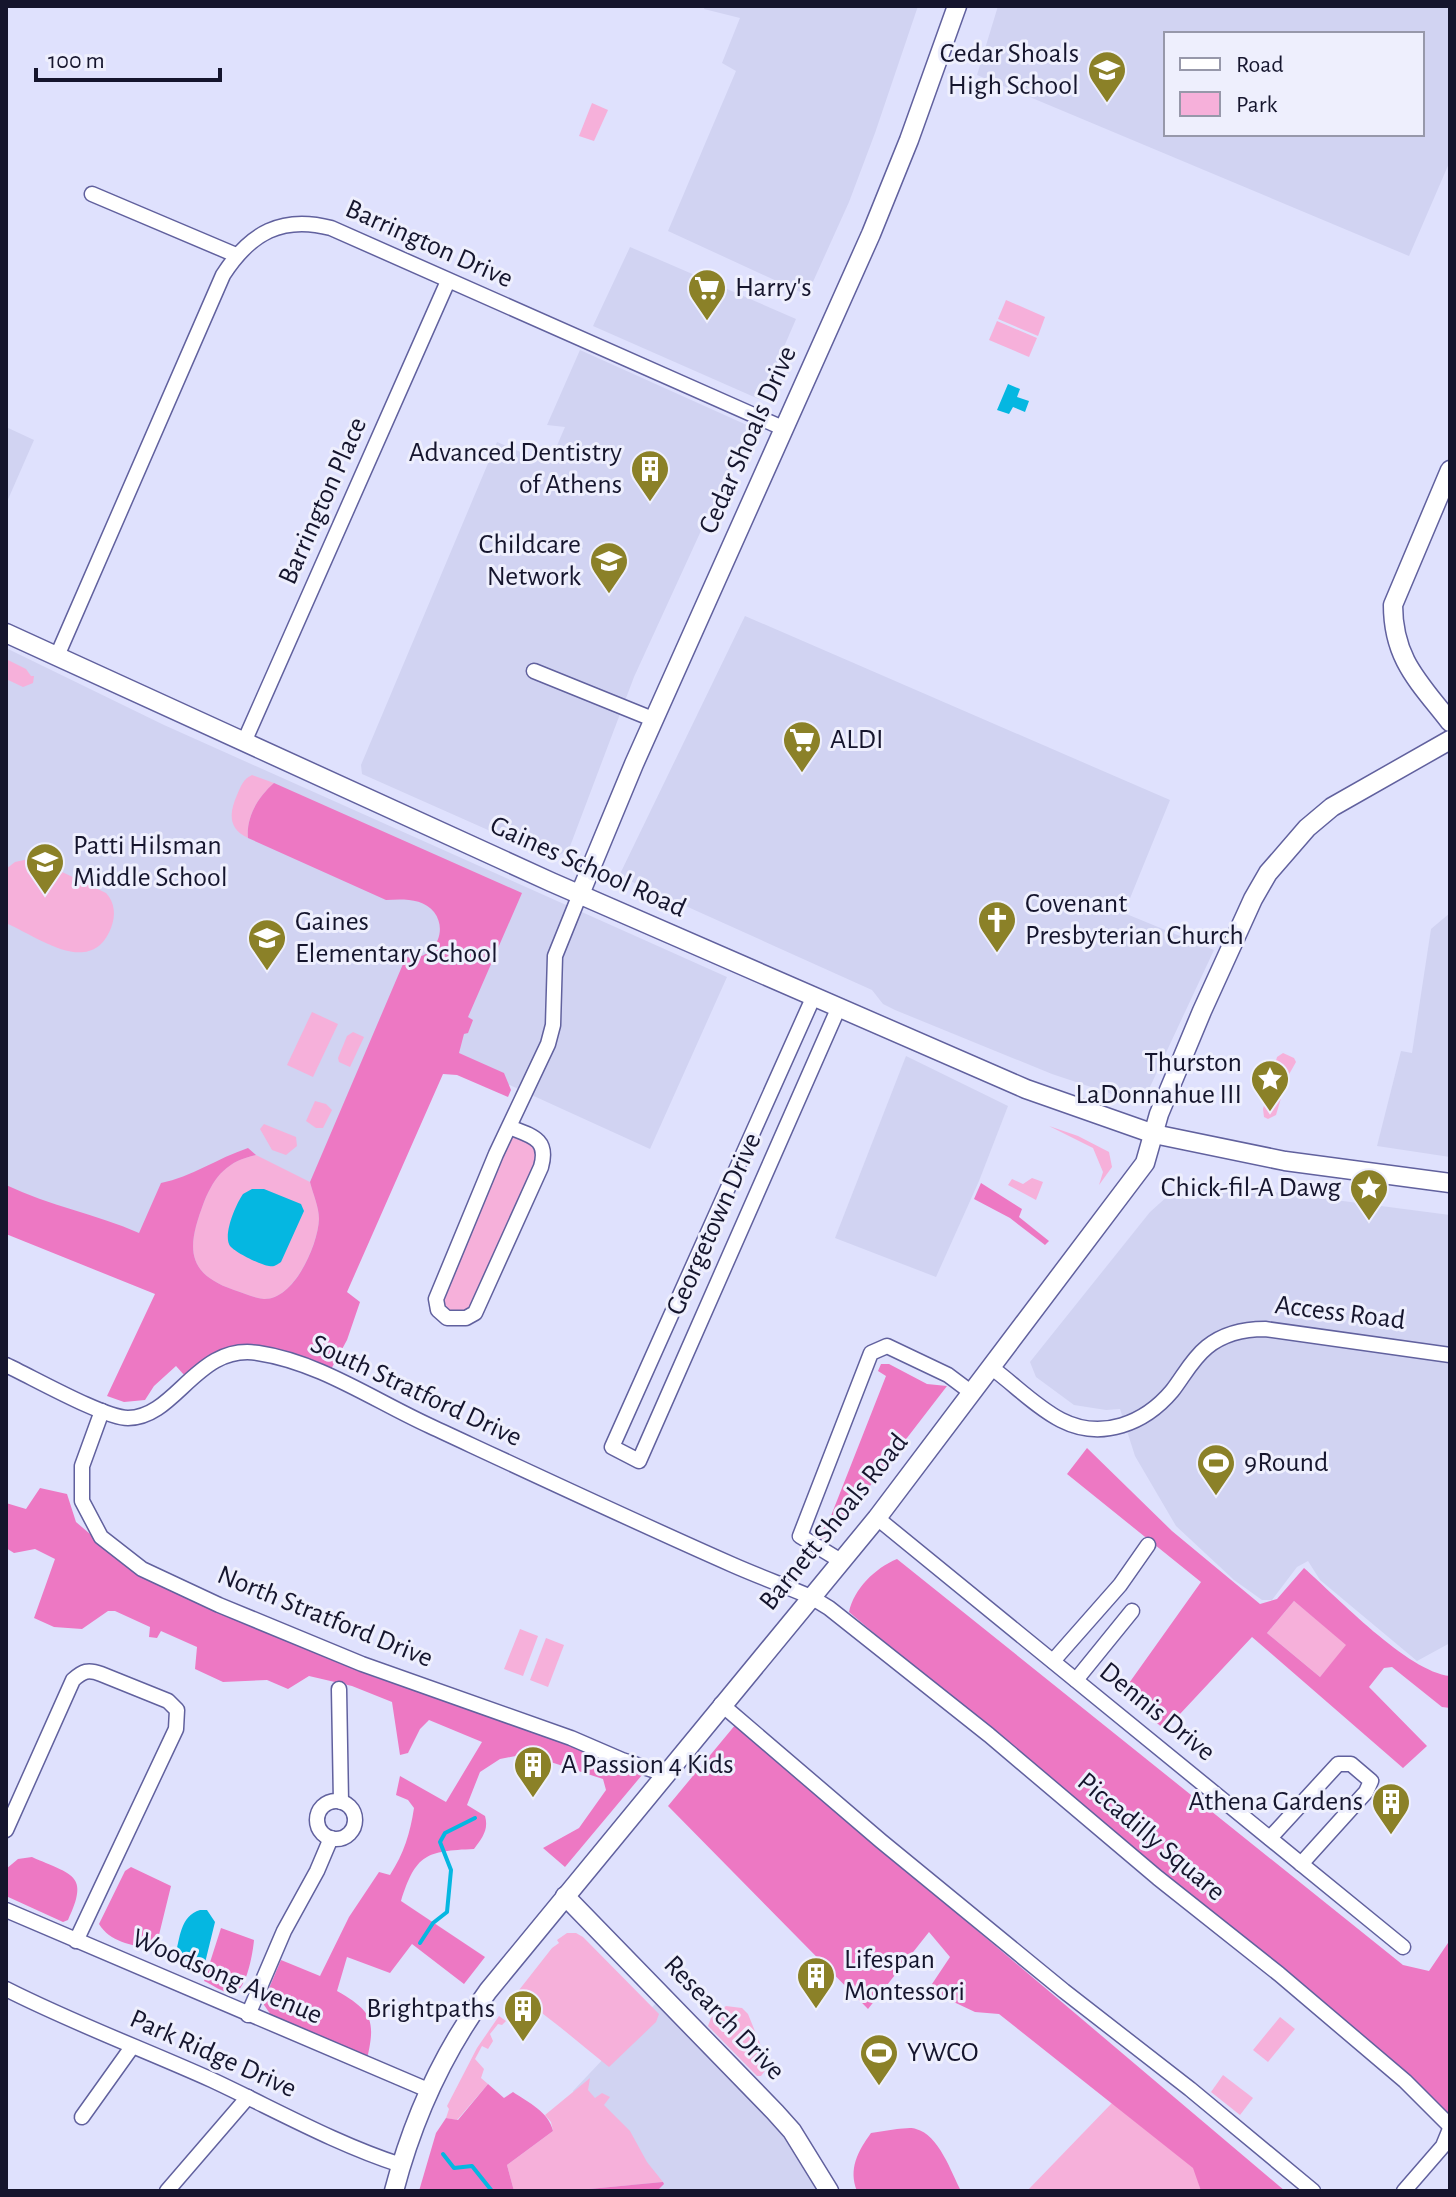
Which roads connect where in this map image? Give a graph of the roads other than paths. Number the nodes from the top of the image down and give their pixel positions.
1 (957, 6) edge
2 (92, 194) dead end
3 (236, 255) junction
4 (448, 281) junction
5 (785, 429) junction
6 (1450, 470) edge
7 (6, 633) edge
8 (57, 656) junction
9 (534, 671) dead end
10 (655, 720) junction
11 (1450, 722) edge
12 (1450, 740) edge
13 (244, 742) junction
14 (580, 894) junction
15 (813, 998) junction
16 (838, 1009) junction
17 (509, 1127) junction
18 (1154, 1134) junction
19 (1450, 1183) edge
20 (1450, 1355) edge
21 (6, 1365) edge
22 (992, 1368) junction
23 (972, 1393) junction
24 (102, 1411) junction
25 (877, 1518) junction
26 (1148, 1545) dead end
27 (841, 1561) junction
28 (811, 1597) junction
29 (1132, 1611) dead end
30 (1053, 1661) junction
31 (1076, 1680) junction
32 (339, 1689) dead end
33 (721, 1704) junction
34 (665, 1774) junction
35 (341, 1802) junction
36 (6, 1830) edge
37 (331, 1838) junction
38 (1270, 1838) junction
39 (1301, 1864) junction
40 (565, 1896) junction
41 (6, 1910) edge
42 (76, 1941) junction
43 (1403, 1947) dead end
44 (6, 1989) edge
45 (248, 2015) junction
46 (132, 2047) junction
47 (428, 2090) junction
48 (248, 2097) junction
49 (82, 2117) dead end
50 (1450, 2127) edge
51 (401, 2165) junction
52 (167, 2191) edge
53 (394, 2191) edge
54 (829, 2191) edge
55 (1313, 2191) edge
56 (1404, 2191) edge

1 - 5 main road, Cedar Shoals Drive
2 - 3 street
3 - 4 street, Barrington Drive
3 - 8 street, Barrington Drive
4 - 5 street, Barrington Drive
4 - 13 street, Barrington Place
5 - 10 main road, Cedar Shoals Drive
6 - 11 main road
7 - 8 main road, Gaines School Road
8 - 13 main road, Gaines School Road
9 - 10 street
10 - 14 main road, Cedar Shoals Drive
12 - 18 main road, Barnett Shoals Road
13 - 14 main road, Gaines School Road
14 - 15 main road, Gaines School Road
14 - 17 street
15 - 16 main road, Gaines School Road
15 - 16 street, Georgetown Drive
16 - 18 main road, Gaines School Road
17 - 17 street
18 - 19 main road
18 - 22 main road, Barnett Shoals Road
20 - 22 street, Access Road
21 - 24 street, South Stratford Drive
22 - 23 main road, Barnett Shoals Road
23 - 25 main road, Barnett Shoals Road
23 - 27 street
24 - 28 street, South Stratford Drive
24 - 34 street, North Stratford Drive
25 - 27 main road, Barnett Shoals Road
25 - 30 street, Dennis Drive
26 - 30 street
27 - 28 main road, Barnett Shoals Road
28 - 33 main road, Barnett Shoals Road
28 - 50 street, Piccadilly Square
29 - 31 street
30 - 31 street, Dennis Drive
31 - 38 street, Dennis Drive
32 - 35 street
33 - 34 main road, Barnett Shoals Road
33 - 55 street
34 - 40 main road, Barnett Shoals Road
35 - 37 street
35 - 37 street
36 - 42 street
37 - 45 street
38 - 39 street, Dennis Drive
38 - 39 street
39 - 43 street, Dennis Drive
40 - 47 main road, Barnett Shoals Road
40 - 54 main road, Research Drive
41 - 42 street, Woodsong Avenue
42 - 45 street, Woodsong Avenue
44 - 46 street, Park Ridge Drive
45 - 47 street, Woodsong Avenue
46 - 48 street, Park Ridge Drive
46 - 49 street
47 - 51 main road, Barnett Shoals Road
48 - 51 street, Park Ridge Drive
48 - 52 street
50 - 56 street, Piccadilly Square
51 - 53 main road, Barnett Shoals Road

